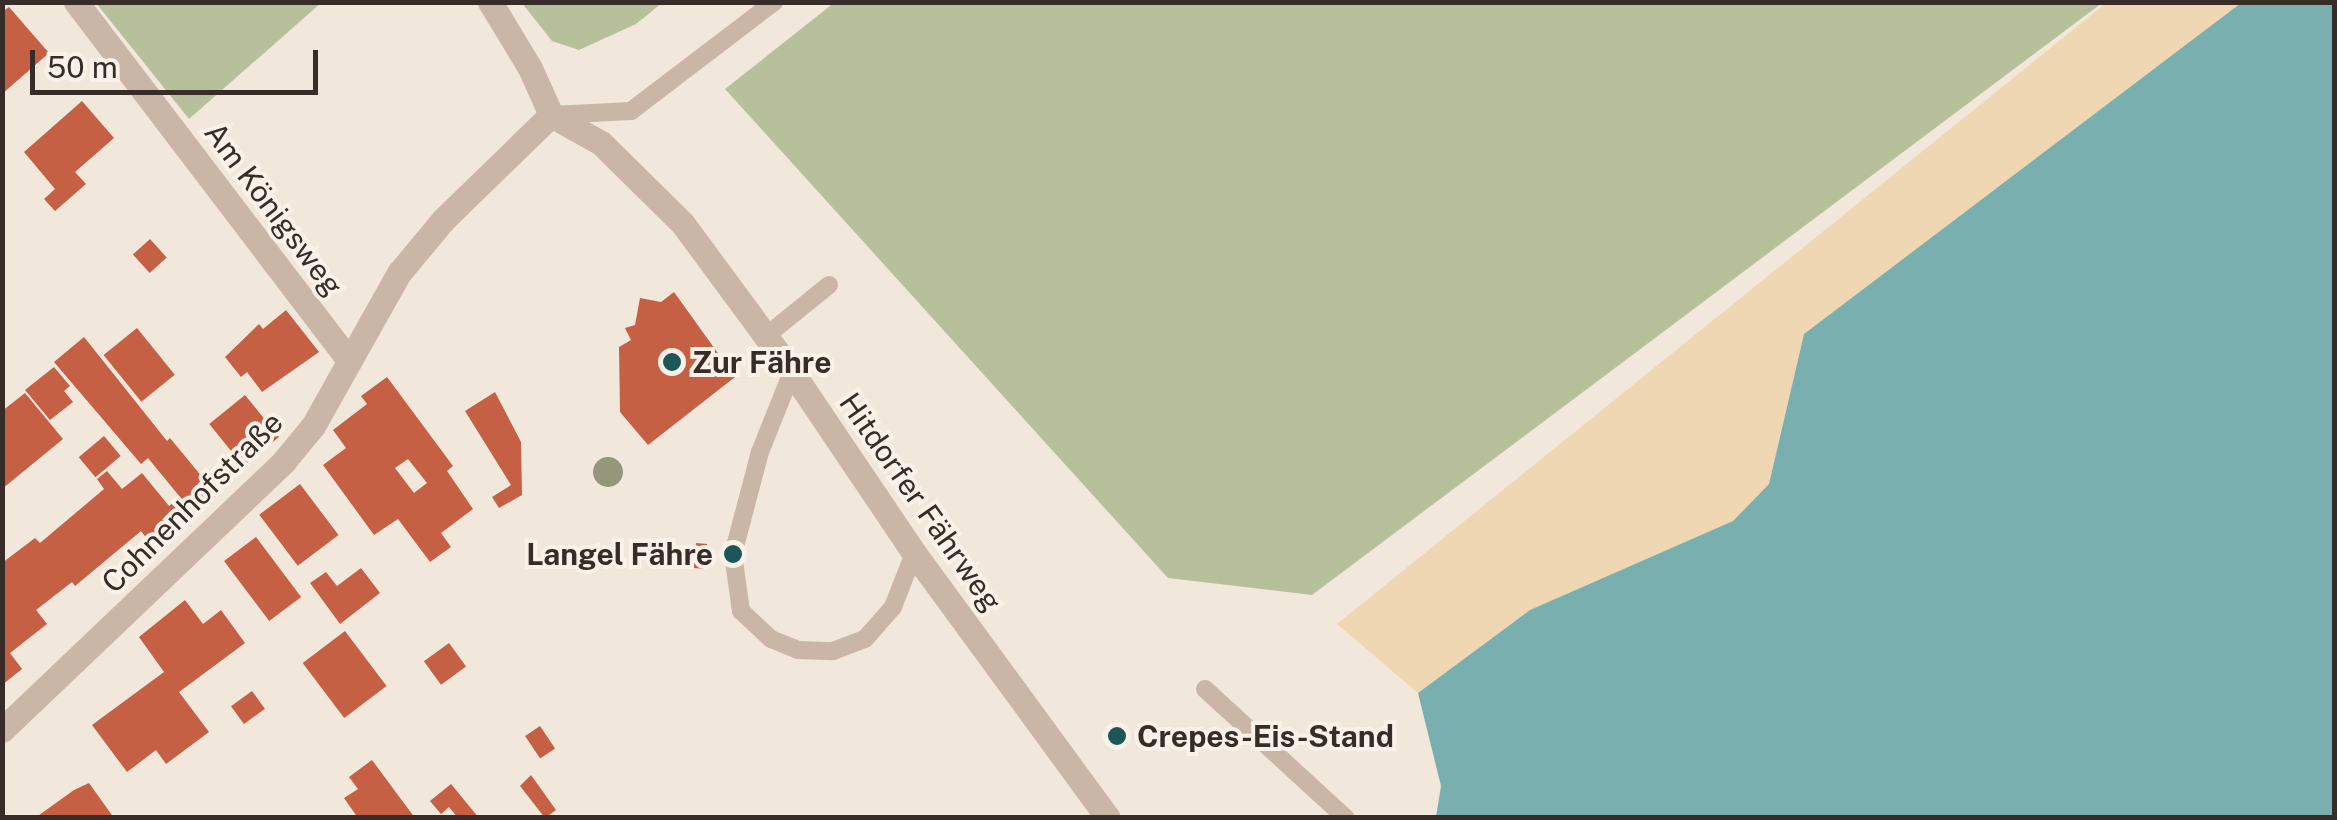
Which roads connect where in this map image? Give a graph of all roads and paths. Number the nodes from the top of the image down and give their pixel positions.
1 (76, 2) edge
2 (490, 2) edge
3 (774, 2) edge
4 (551, 115) junction
5 (829, 285) dead end
6 (766, 336) junction
7 (348, 359) junction
8 (792, 372) junction
9 (914, 553) junction
10 (1205, 689) dead end
11 (2, 730) edge
12 (1108, 818) edge
13 (1346, 818) edge

1 - 7 street, Am Königsweg
2 - 4 street
3 - 4 lane
4 - 6 street, Hitdorfer Fährweg
4 - 7 street, Cohnenhofstraße
5 - 6 lane
6 - 8 street, Hitdorfer Fährweg
7 - 11 street, Cohnenhofstraße
8 - 9 street, Hitdorfer Fährweg
8 - 9 lane
9 - 12 street, Hitdorfer Fährweg
10 - 13 lane

